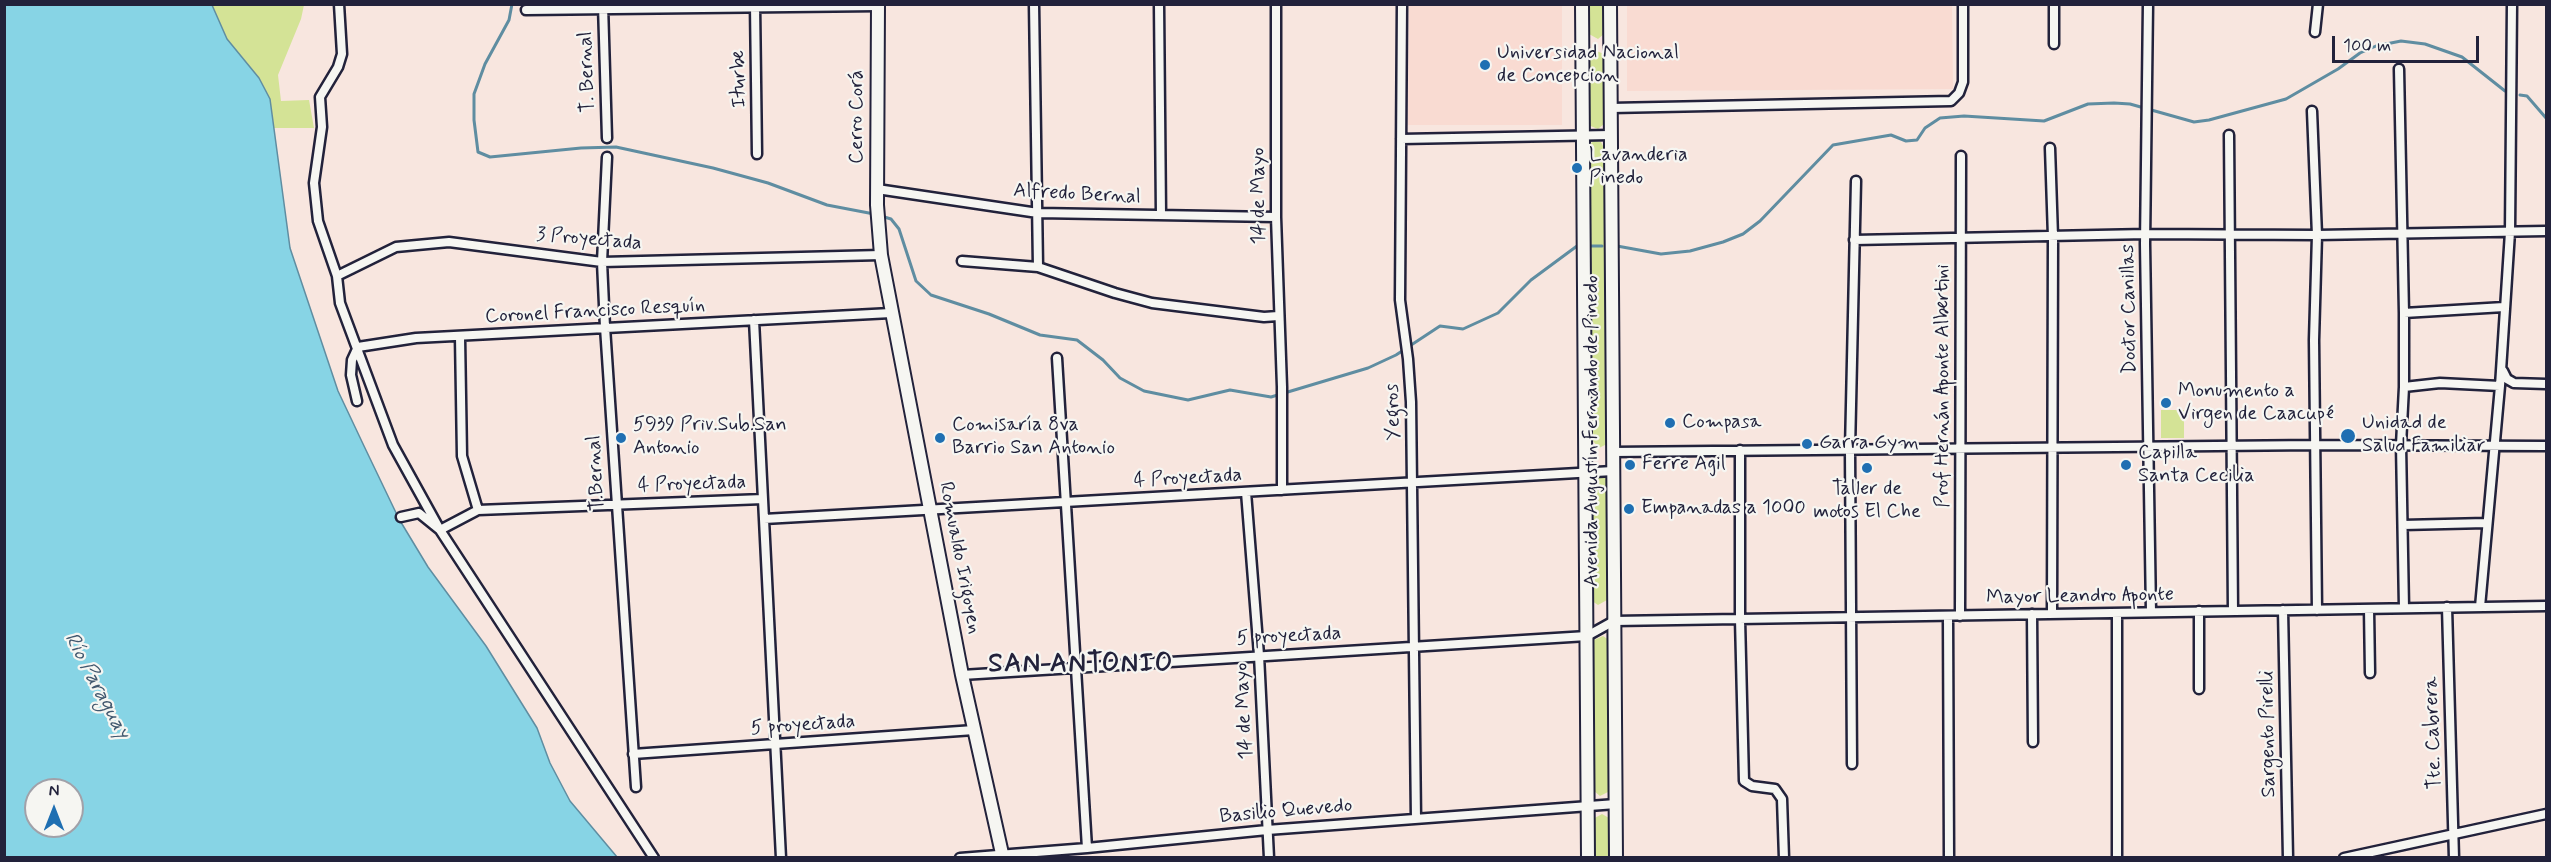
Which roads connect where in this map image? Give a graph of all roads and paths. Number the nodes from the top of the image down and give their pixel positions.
1 (339, 4) edge
2 (1034, 4) edge
3 (1159, 4) edge
4 (1276, 4) edge
5 (1402, 4) edge
6 (1582, 4) edge
7 (1610, 4) edge
8 (1963, 4) edge
9 (2054, 4) edge
10 (2148, 4) edge
11 (2318, 4) edge
12 (2512, 4) edge
13 (878, 5) edge
14 (755, 6) edge
15 (603, 7) edge
16 (526, 10) dead end
17 (2315, 32) dead end
18 (2054, 44) dead end
19 (2399, 69) dead end
20 (1611, 108) junction
21 (2312, 111) dead end
22 (1583, 135) junction
23 (1610, 135) junction
24 (2229, 135) dead end
25 (607, 138) dead end
26 (1401, 139) junction
27 (2050, 148) dead end
28 (757, 154) dead end
29 (1961, 156) dead end
30 (607, 157) dead end
31 (1856, 181) dead end
32 (877, 189) junction
33 (1038, 213) junction
34 (1161, 215) junction
35 (1276, 217) junction
36 (880, 229) joint
37 (2547, 231) edge
38 (2402, 232) junction
39 (2510, 232) junction
40 (2146, 234) junction
41 (2231, 234) junction
42 (2317, 235) junction
43 (1960, 237) junction
44 (2053, 237) junction
45 (1854, 240) junction
46 (881, 255) junction
47 (962, 261) dead end
48 (602, 262) junction
49 (1038, 267) junction
50 (337, 276) junction
51 (2504, 307) junction
52 (891, 313) junction
53 (2404, 313) junction
54 (1278, 316) junction
55 (754, 320) junction
56 (605, 327) junction
57 (460, 337) junction
58 (358, 347) junction
59 (1058, 358) dead end
60 (2501, 368) junction
61 (2547, 384) edge
62 (2500, 386) junction
63 (2404, 387) junction
64 (357, 401) dead end
65 (2316, 445) junction
66 (2401, 445) junction
67 (2232, 446) junction
68 (2547, 446) edge
69 (2053, 447) junction
70 (2148, 447) junction
71 (2495, 447) junction
72 (1960, 448) junction
73 (1740, 450) junction
74 (1850, 450) junction
75 (1613, 452) junction
76 (1613, 471) junction
77 (1586, 474) junction
78 (1413, 483) junction
79 (1282, 490) junction
80 (1246, 492) junction
81 (763, 499) junction
82 (1068, 502) junction
83 (615, 505) junction
84 (478, 510) junction
85 (931, 510) junction
86 (402, 517) dead end
87 (764, 519) junction
88 (2486, 523) junction
89 (2403, 525) junction
90 (440, 530) junction
91 (2547, 606) edge
92 (2447, 607) junction
93 (2480, 607) junction
94 (2404, 608) junction
95 (2369, 609) junction
96 (2283, 610) junction
97 (2318, 610) junction
98 (2233, 611) junction
99 (2151, 612) junction
100 (2199, 612) junction
101 (2116, 613) junction
102 (2032, 614) junction
103 (2052, 614) junction
104 (1948, 616) junction
105 (1960, 616) junction
106 (1850, 617) junction
107 (1740, 619) junction
108 (1614, 621) junction
109 (1587, 636) junction
110 (1414, 646) junction
111 (1259, 655) junction
112 (1075, 667) junction
113 (2370, 673) dead end
114 (962, 675) junction
115 (2199, 688) dead end
116 (974, 730) junction
117 (2033, 742) dead end
118 (776, 744) junction
119 (633, 754) junction
120 (1852, 764) dead end
121 (636, 788) dead end
122 (1616, 804) junction
123 (1587, 806) junction
124 (2547, 814) edge
125 (1416, 819) junction
126 (1267, 830) junction
127 (2454, 834) junction
128 (1087, 848) junction
129 (1002, 856) edge
130 (654, 858) edge
131 (781, 858) edge
132 (960, 858) edge
133 (1269, 858) edge
134 (1588, 858) edge
135 (1616, 858) edge
136 (1784, 858) edge
137 (1949, 858) edge
138 (2117, 858) edge
139 (2288, 858) edge
140 (2344, 858) edge
141 (2454, 858) edge

1 - 50 street
2 - 33 street
3 - 34 street
4 - 35 street, 14 de Mayo
5 - 26 street, Yegros
6 - 22 street, Avenida Augustín Fernando de Pinedo
7 - 20 street, Avenida Augustín Fernando de Pinedo
8 - 20 street
9 - 18 street
10 - 40 street, Doctor Canillas
11 - 17 street
12 - 39 street
13 - 14 street
13 - 32 street, Cerro Corá
14 - 15 street
14 - 28 street, Iturbe
15 - 16 street
15 - 25 street, T. Bernal
19 - 38 street
20 - 23 street, Avenida Augustín Fernando de Pinedo
21 - 42 street
22 - 23 street
22 - 26 street
22 - 77 street, Avenida Augustín Fernando de Pinedo
23 - 75 street, Avenida Augustín Fernando de Pinedo
24 - 41 street
26 - 78 street, Yegros
27 - 44 street
29 - 43 street, Prof Hernán Aponte Albertini
30 - 48 street, T.Bernal
31 - 45 street
32 - 33 street, Alfredo Bernal
32 - 36 street, Cerro Corá
33 - 34 street, Alfredo Bernal
33 - 49 street
34 - 35 street, Alfredo Bernal
35 - 54 street, 14 de Mayo
36 - 46 street, Romualdo Irigoyen
37 - 39 street
38 - 39 street
38 - 42 street
38 - 53 street
39 - 51 street
40 - 41 street
40 - 44 street
40 - 70 street, Doctor Canillas
41 - 42 street
41 - 67 street
42 - 65 street
43 - 44 street
43 - 45 street
43 - 72 street, Prof Hernán Aponte Albertini
44 - 69 street
45 - 74 street
46 - 48 street, 3 Proyectada
46 - 52 street, Romualdo Irigoyen
47 - 49 street
48 - 50 street, 3 Proyectada
48 - 56 street, T.Bernal
49 - 54 street
50 - 58 street
51 - 53 street
51 - 60 street
52 - 55 street, Coronel Francisco Resquín
52 - 85 street, Romualdo Irigoyen
53 - 63 street
54 - 79 street, 14 de Mayo
55 - 56 street, Coronel Francisco Resquín
55 - 81 street
56 - 57 street, Coronel Francisco Resquín
56 - 83 street, T.Bernal
57 - 58 street, Coronel Francisco Resquín
57 - 84 street
58 - 64 street
58 - 90 street
59 - 82 street
60 - 61 street
60 - 62 street
62 - 63 street
62 - 71 street
63 - 66 street
65 - 66 street
65 - 67 street
65 - 97 street
66 - 71 street
66 - 89 street
67 - 70 street
67 - 98 street
68 - 71 street
69 - 70 street
69 - 72 street
69 - 103 street
70 - 99 street, Doctor Canillas
71 - 88 street
72 - 74 street
72 - 105 street, Prof Hernán Aponte Albertini
73 - 74 street
73 - 75 street
73 - 107 street
74 - 106 street
75 - 76 street, Avenida Augustín Fernando de Pinedo
76 - 77 street, 4 Proyectada
76 - 108 street, Avenida Augustín Fernando de Pinedo
77 - 78 street, 4 Proyectada
77 - 109 street, Avenida Augustín Fernando de Pinedo
78 - 79 street, 4 Proyectada
78 - 110 street, Yegros
79 - 80 street, 4 Proyectada
80 - 82 street, 4 Proyectada
80 - 111 street, 14 de Mayo
81 - 83 street, 4 Proyectada
81 - 87 street
82 - 85 street, 4 Proyectada
82 - 112 street
83 - 84 street, 4 Proyectada
83 - 119 street, T.Bernal
84 - 90 street
85 - 87 street, 4 Proyectada
85 - 114 street, Romualdo Irigoyen
86 - 90 street
87 - 118 street
88 - 89 street
88 - 93 street
89 - 94 street
90 - 130 street
91 - 93 street, Mayor Leandro Aponte
92 - 93 street, Mayor Leandro Aponte
92 - 94 street, Mayor Leandro Aponte
92 - 127 street, Tte. Cabrera
94 - 95 street, Mayor Leandro Aponte
95 - 97 street, Mayor Leandro Aponte
95 - 113 street
96 - 97 street, Mayor Leandro Aponte
96 - 98 street, Mayor Leandro Aponte
96 - 139 street, Sargento Pirelli
98 - 100 street, Mayor Leandro Aponte
99 - 100 street, Mayor Leandro Aponte
99 - 101 street, Mayor Leandro Aponte
100 - 115 street
101 - 103 street, Mayor Leandro Aponte
101 - 138 street
102 - 103 street, Mayor Leandro Aponte
102 - 105 street, Mayor Leandro Aponte
102 - 117 street
104 - 105 street, Mayor Leandro Aponte
104 - 106 street, Mayor Leandro Aponte
104 - 137 street
106 - 107 street, Mayor Leandro Aponte
106 - 120 street
107 - 108 street, Mayor Leandro Aponte
107 - 136 street
108 - 109 street, 5 proyectada
108 - 122 street, Avenida Augustín Fernando de Pinedo
109 - 110 street, 5 proyectada
109 - 123 street, Avenida Augustín Fernando de Pinedo
110 - 111 street, 5 proyectada
110 - 125 street, Yegros
111 - 112 street, 5 proyectada
111 - 126 street, 14 de Mayo
112 - 114 street, 5 proyectada
112 - 128 street
114 - 116 street, Romualdo Irigoyen
116 - 118 street, 5 proyectada
116 - 129 street, Romualdo Irigoyen
118 - 119 street, 5 proyectada
118 - 131 street
119 - 121 street, T.Bernal
122 - 123 street, Basilio Quevedo
122 - 135 street, Avenida Augustín Fernando de Pinedo
123 - 125 street, Basilio Quevedo
123 - 134 street, Avenida Augustín Fernando de Pinedo
124 - 127 street
125 - 126 street, Basilio Quevedo
126 - 128 street, Basilio Quevedo
126 - 133 street, 14 de Mayo
127 - 140 street
127 - 141 street, Tte. Cabrera
128 - 129 street, Basilio Quevedo
129 - 132 street, Basilio Quevedo

